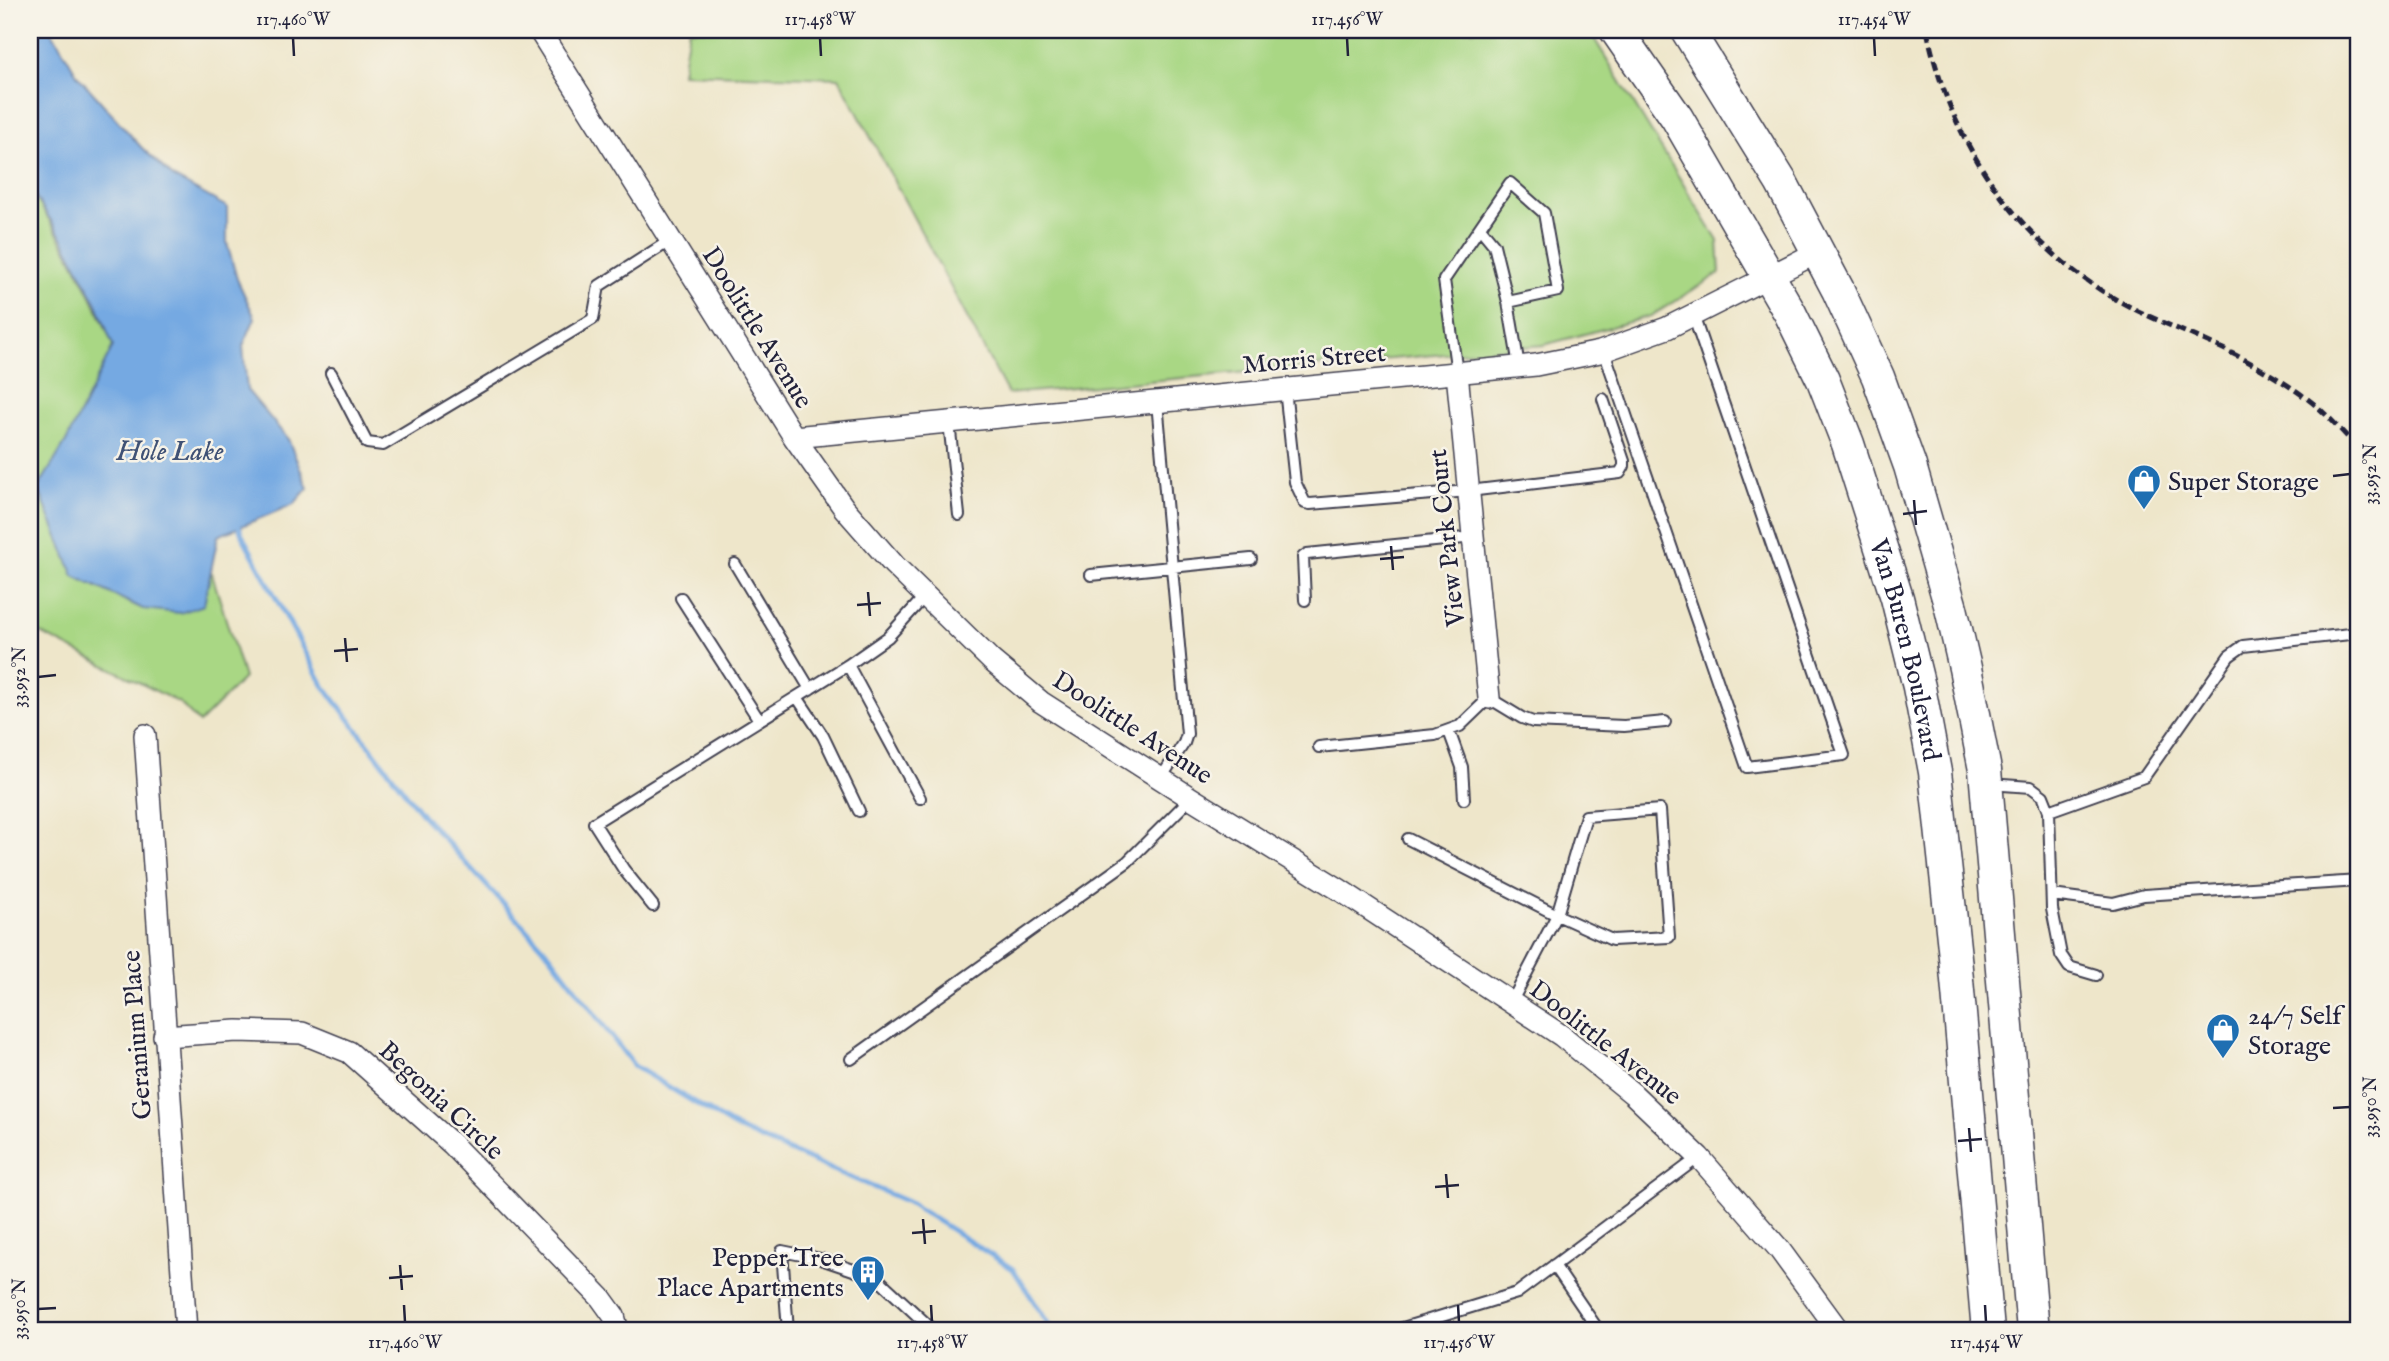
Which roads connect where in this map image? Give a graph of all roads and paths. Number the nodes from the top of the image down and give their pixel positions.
1 (539, 30) edge
2 (1616, 30) edge
3 (1687, 30) edge
4 (1480, 228) junction
5 (671, 240) junction
6 (1818, 252) junction
7 (1769, 277) junction
8 (1508, 302) junction
9 (1693, 315) junction
10 (1604, 351) junction
11 (1519, 366) junction
12 (331, 373) dead end
13 (1457, 373) junction
14 (1285, 389) junction
15 (1603, 400) dead end
16 (1157, 402) junction
17 (949, 422) junction
18 (794, 437) junction
19 (1469, 491) junction
20 (959, 515) dead end
21 (1474, 537) junction
22 (1251, 559) dead end
23 (735, 564) dead end
24 (1172, 567) junction
25 (1091, 575) dead end
26 (925, 596) junction
27 (681, 598) dead end
28 (1305, 600) dead end
29 (2359, 634) edge
30 (848, 665) junction
31 (810, 689) junction
32 (797, 697) junction
33 (1489, 698) junction
34 (759, 720) junction
35 (1665, 722) dead end
36 (1449, 731) junction
37 (145, 735) dead end
38 (1319, 747) dead end
39 (1161, 778) junction
40 (1986, 784) junction
41 (920, 798) dead end
42 (1191, 799) junction
43 (1464, 799) dead end
44 (859, 811) dead end
45 (2049, 811) junction
46 (1408, 839) dead end
47 (2359, 881) edge
48 (2052, 895) junction
49 (653, 906) dead end
50 (1557, 915) junction
51 (2096, 975) dead end
52 (1511, 1003) junction
53 (164, 1036) junction
54 (851, 1059) dead end
55 (1699, 1157) junction
56 (1554, 1265) junction
57 (186, 1331) edge
58 (618, 1331) edge
59 (788, 1331) edge
60 (934, 1331) edge
61 (1393, 1331) edge
62 (1599, 1331) edge
63 (1839, 1331) edge
64 (1988, 1331) edge
65 (2033, 1331) edge

1 - 5 street, Doolittle Avenue
2 - 7 main road, Van Buren Boulevard
3 - 6 main road, Van Buren Boulevard
4 - 8 lane
4 - 8 lane
4 - 13 lane
5 - 12 lane
5 - 18 street, Doolittle Avenue
6 - 7 street, Morris Street
6 - 40 main road, Van Buren Boulevard
7 - 9 street, Morris Street
7 - 64 main road, Van Buren Boulevard
8 - 11 lane
9 - 10 street, Morris Street
9 - 10 lane
10 - 11 street, Morris Street
11 - 13 street, Morris Street
13 - 14 street, Morris Street
13 - 19 street, View Park Court
14 - 16 street, Morris Street
14 - 19 lane
15 - 19 lane
16 - 17 street, Morris Street
16 - 24 lane
17 - 18 street, Morris Street
17 - 20 lane
18 - 26 street, Doolittle Avenue
19 - 21 street, View Park Court
21 - 28 lane
21 - 33 street, View Park Court
22 - 24 lane
23 - 31 lane
24 - 25 lane
24 - 39 lane
26 - 30 lane
26 - 39 street, Doolittle Avenue
27 - 34 lane
29 - 45 lane
30 - 31 lane
30 - 41 lane
31 - 32 lane
32 - 34 lane
32 - 44 lane
33 - 35 lane
33 - 36 lane
34 - 49 lane
36 - 38 lane
36 - 43 lane
37 - 53 street, Geranium Place
39 - 42 street, Doolittle Avenue
40 - 45 lane
40 - 65 main road, Van Buren Boulevard
42 - 52 street, Doolittle Avenue
42 - 54 lane
45 - 48 lane
46 - 50 lane
47 - 48 lane
48 - 51 lane
50 - 50 lane
50 - 52 lane
52 - 55 street, Doolittle Avenue
53 - 57 street, Geranium Place
53 - 58 street, Begonia Circle
55 - 56 lane
55 - 63 street, Doolittle Avenue
56 - 61 lane
56 - 62 lane
59 - 60 lane

